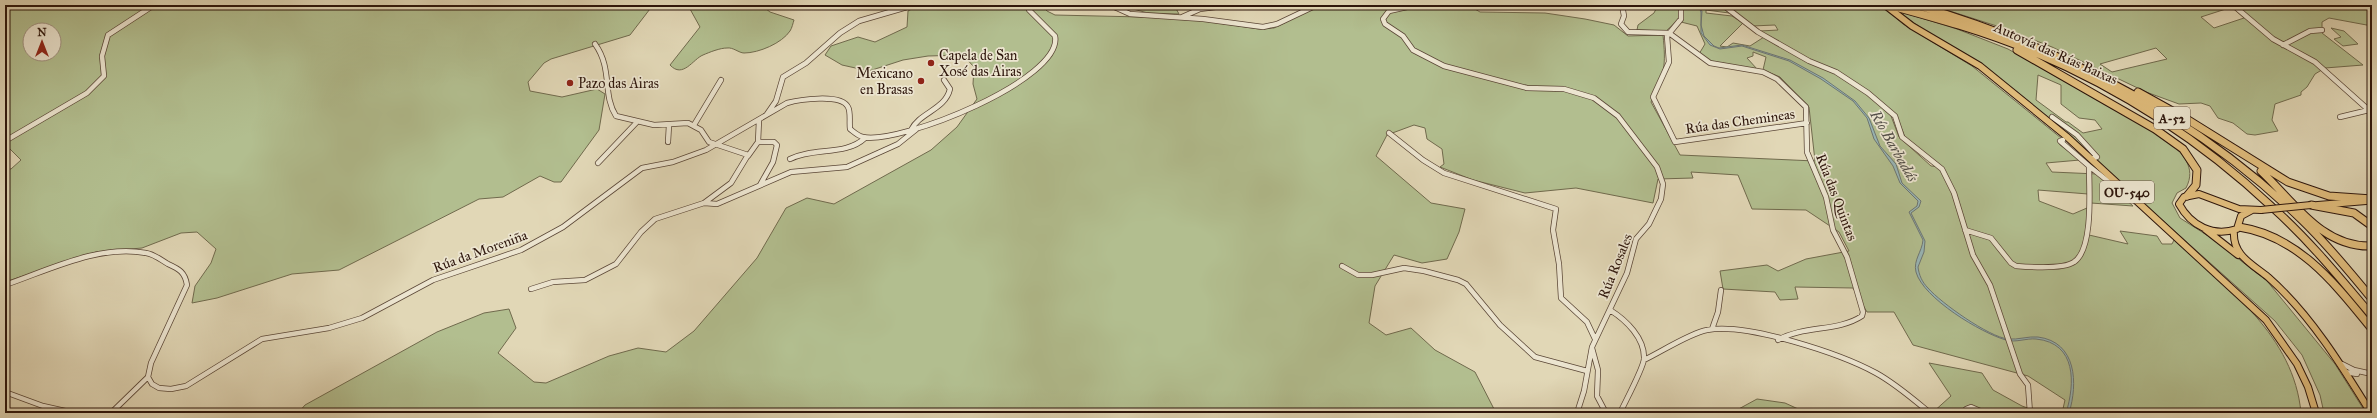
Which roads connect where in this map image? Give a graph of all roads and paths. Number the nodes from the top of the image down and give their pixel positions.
1 (154, 5) edge
2 (914, 5) edge
3 (1030, 5) edge
4 (1110, 5) edge
5 (1231, 5) edge
6 (1317, 5) edge
7 (1416, 5) edge
8 (1622, 5) edge
9 (1681, 5) edge
10 (1723, 5) edge
11 (1885, 5) edge
12 (1888, 5) edge
13 (1916, 5) edge
14 (2233, 5) edge
15 (1198, 7) edge
16 (1926, 8) junction
17 (1182, 17) junction
18 (2322, 30) dead end
19 (1978, 31) junction
20 (1669, 33) junction
21 (595, 44) dead end
22 (2284, 45) junction
23 (721, 80) dead end
24 (944, 80) dead end
25 (2371, 112) edge
26 (766, 116) junction
27 (2052, 117) dead end
28 (2340, 117) dead end
29 (759, 120) junction
30 (637, 122) junction
31 (1807, 123) junction
32 (669, 125) junction
33 (694, 125) junction
34 (918, 128) junction
35 (911, 130) junction
36 (1389, 133) dead end
37 (2215, 136) junction
38 (865, 138) junction
39 (2063, 140) dead end
40 (5, 141) edge
41 (668, 142) dead end
42 (758, 142) junction
43 (718, 144) junction
44 (748, 156) junction
45 (790, 159) dead end
46 (2091, 159) junction
47 (598, 163) dead end
48 (2089, 166) junction
49 (760, 185) junction
50 (2128, 193) junction
51 (2187, 196) junction
52 (2372, 200) edge
53 (704, 204) junction
54 (2311, 205) junction
55 (2252, 210) junction
56 (2372, 226) edge
57 (2203, 228) junction
58 (2236, 229) junction
59 (1965, 230) junction
60 (2372, 246) edge
61 (2251, 264) junction
62 (1342, 266) dead end
63 (5, 285) edge
64 (531, 289) dead end
65 (1721, 290) dead end
66 (2372, 299) edge
67 (1610, 310) junction
68 (2372, 316) edge
69 (1712, 329) junction
70 (2372, 330) edge
71 (1596, 339) junction
72 (1778, 340) junction
73 (1592, 347) junction
74 (2336, 359) junction
75 (1644, 360) junction
76 (1587, 372) junction
77 (2345, 372) junction
78 (2355, 372) junction
79 (2372, 374) edge
80 (148, 378) junction
81 (2354, 385) junction
82 (5, 392) edge
83 (74, 413) edge
84 (111, 413) edge
85 (1577, 413) edge
86 (1606, 413) edge
87 (1620, 413) edge
88 (1930, 413) edge
89 (1966, 413) edge
90 (1985, 413) edge
91 (2030, 413) edge
92 (2316, 413) edge
93 (2371, 413) edge

1 - 40 street
2 - 26 street
3 - 34 street
4 - 17 street
5 - 15 street
6 - 17 street
7 - 67 street, Rúa Rosales
8 - 20 street
9 - 20 street
10 - 59 street
11 - 46 main road, OU-540
12 - 19 highway, Autovía das Rías Baixas / A-52
13 - 16 highway, Autovía das Rías Baixas / A-52
14 - 22 street
15 - 17 street
16 - 37 highway
16 - 66 highway, Autovía das Rías Baixas / A-52
18 - 22 street
19 - 51 highway
19 - 68 highway, Autovía das Rías Baixas / A-52
20 - 31 street, Rúa das Quintas
20 - 31 street, Rúa das Chemineas
21 - 30 street
22 - 25 street
23 - 33 street
24 - 35 street
25 - 28 street
26 - 29 street, Rúa da Moreniña
26 - 38 street, Rúa da Moreniña
27 - 46 street
29 - 42 street
29 - 43 street, Rúa da Moreniña
30 - 32 street
30 - 47 street
31 - 72 street, Rúa das Quintas
32 - 33 street
32 - 41 street
33 - 43 street
34 - 35 street
34 - 49 street
35 - 38 street
36 - 71 street
37 - 52 highway
37 - 60 highway
38 - 45 street
39 - 48 street
42 - 44 street
42 - 49 street
43 - 44 street
43 - 80 street, Rúa da Moreniña
44 - 53 street
46 - 50 main road, OU-540
48 - 50 street
48 - 59 street
49 - 53 street
50 - 92 main road, OU-540
51 - 55 main road
51 - 57 main road
52 - 54 main road
53 - 64 street
54 - 55 main road, bridge
54 - 56 highway
55 - 58 main road
57 - 58 main road
57 - 61 main road
58 - 61 main road
58 - 70 highway
59 - 91 street
61 - 74 main road
62 - 76 street
63 - 80 street
65 - 69 street
67 - 71 street, Rúa Rosales
67 - 75 street
69 - 72 street
69 - 75 street
71 - 73 street, Rúa Rosales
72 - 88 street
73 - 76 street, Rúa Rosales
73 - 86 street
74 - 77 main road
74 - 78 street
75 - 87 street
76 - 85 street, Rúa Rosales
77 - 78 street
77 - 81 main road
78 - 79 street
78 - 81 street
80 - 84 street
81 - 93 main road
82 - 83 street
89 - 90 street

